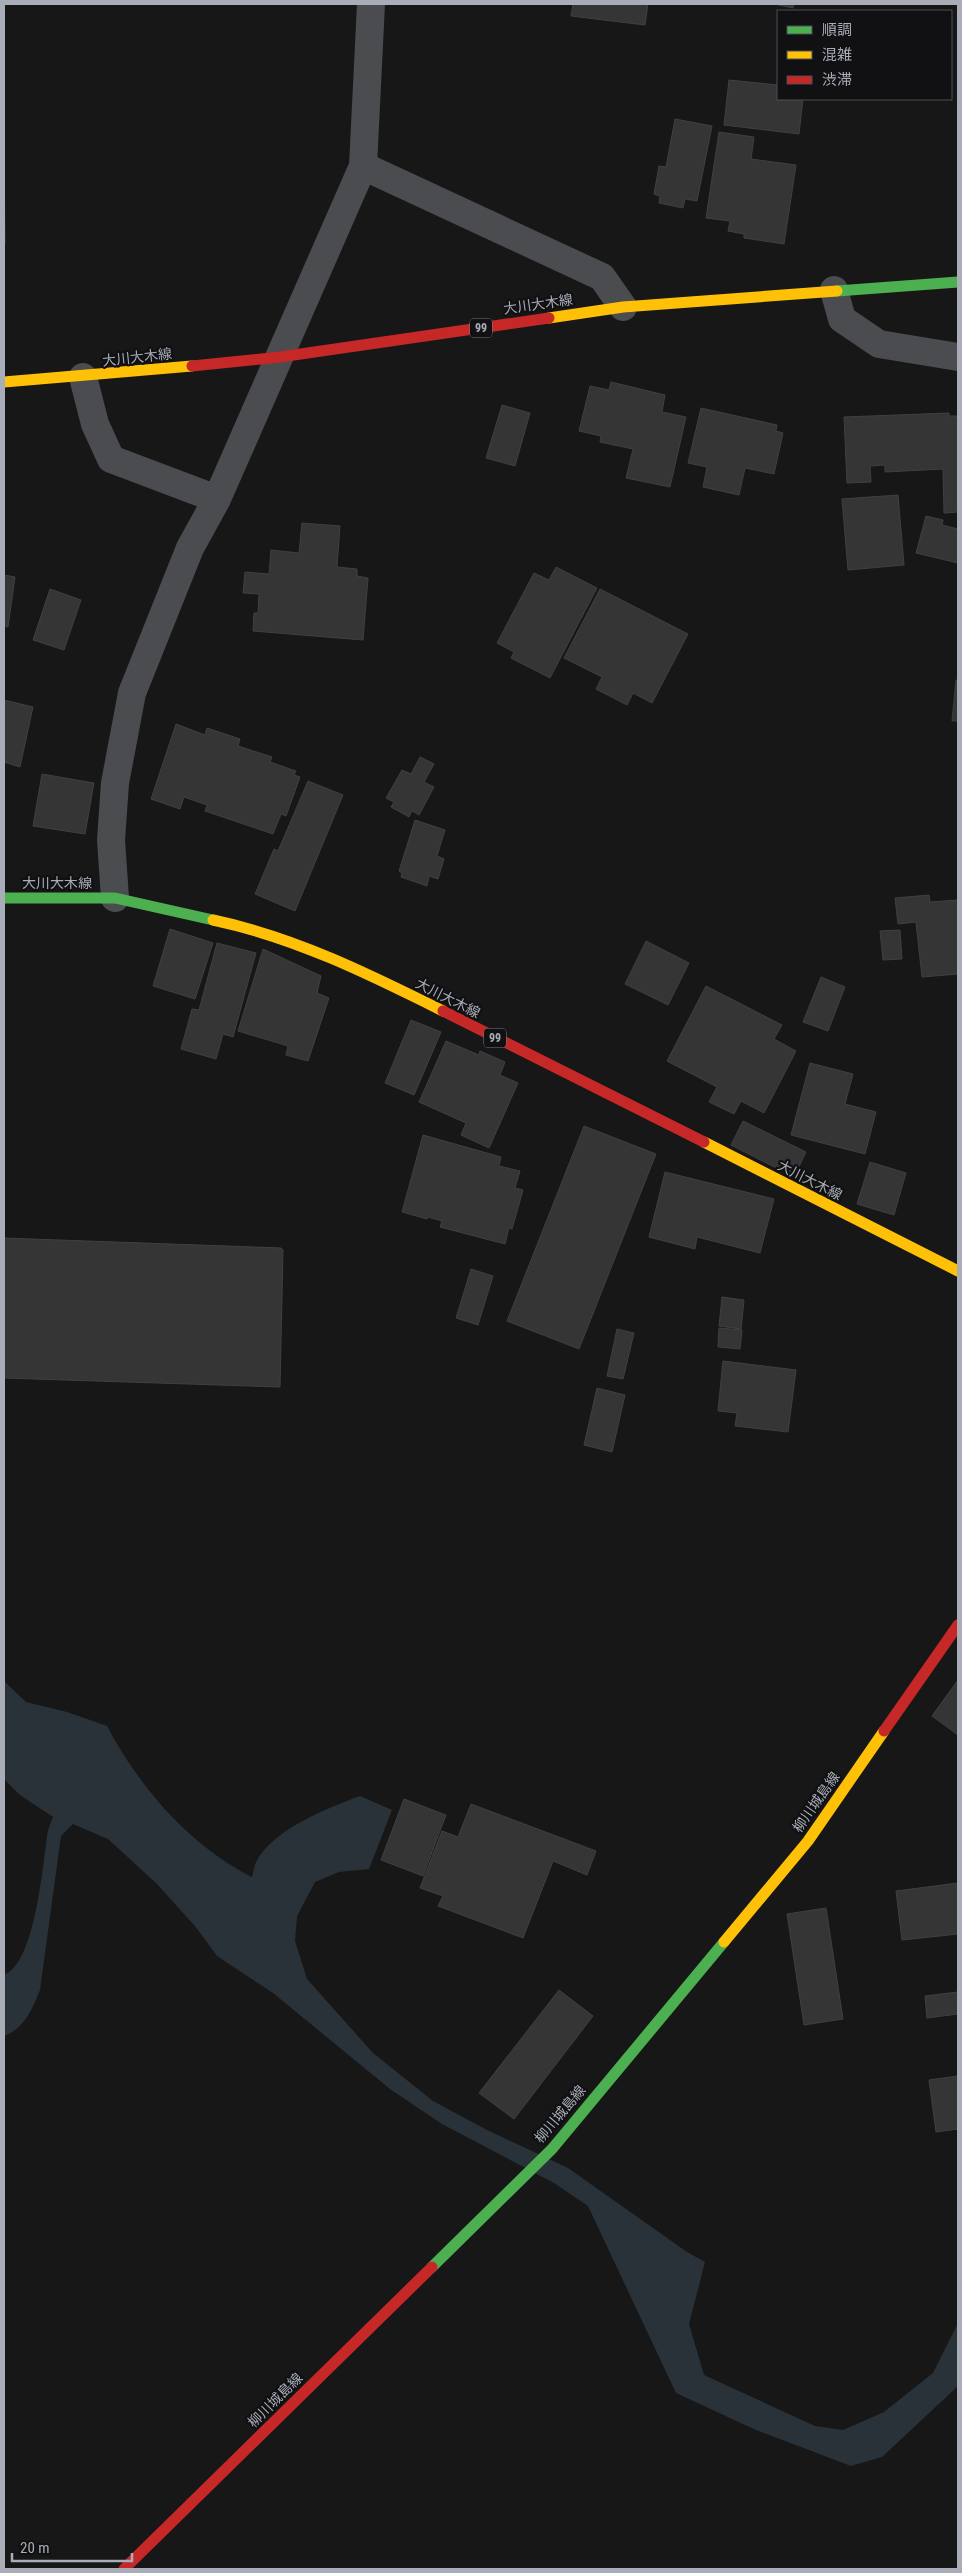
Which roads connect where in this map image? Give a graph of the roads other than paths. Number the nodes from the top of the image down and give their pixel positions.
1 (371, 4) edge
2 (363, 166) junction
3 (958, 282) edge
4 (834, 290) junction
5 (623, 307) junction
6 (280, 357) junction
7 (958, 357) edge
8 (84, 377) junction
9 (4, 382) edge
10 (217, 499) junction
11 (4, 898) edge
12 (115, 898) junction
13 (958, 1271) edge
14 (958, 1625) edge
15 (124, 2569) edge

1 - 2 street
2 - 5 street
2 - 6 street
3 - 4 main road, 大川大木線 / 99
4 - 5 main road, 大川大木線 / 99
4 - 7 street
5 - 6 main road, 大川大木線 / 99
6 - 8 main road, 大川大木線 / 99
6 - 10 street
8 - 9 main road, 大川大木線 / 99
8 - 10 street
10 - 12 street
11 - 12 main road, 大川大木線 / 99
12 - 13 main road, 大川大木線 / 99
14 - 15 main road, 柳川城島線

